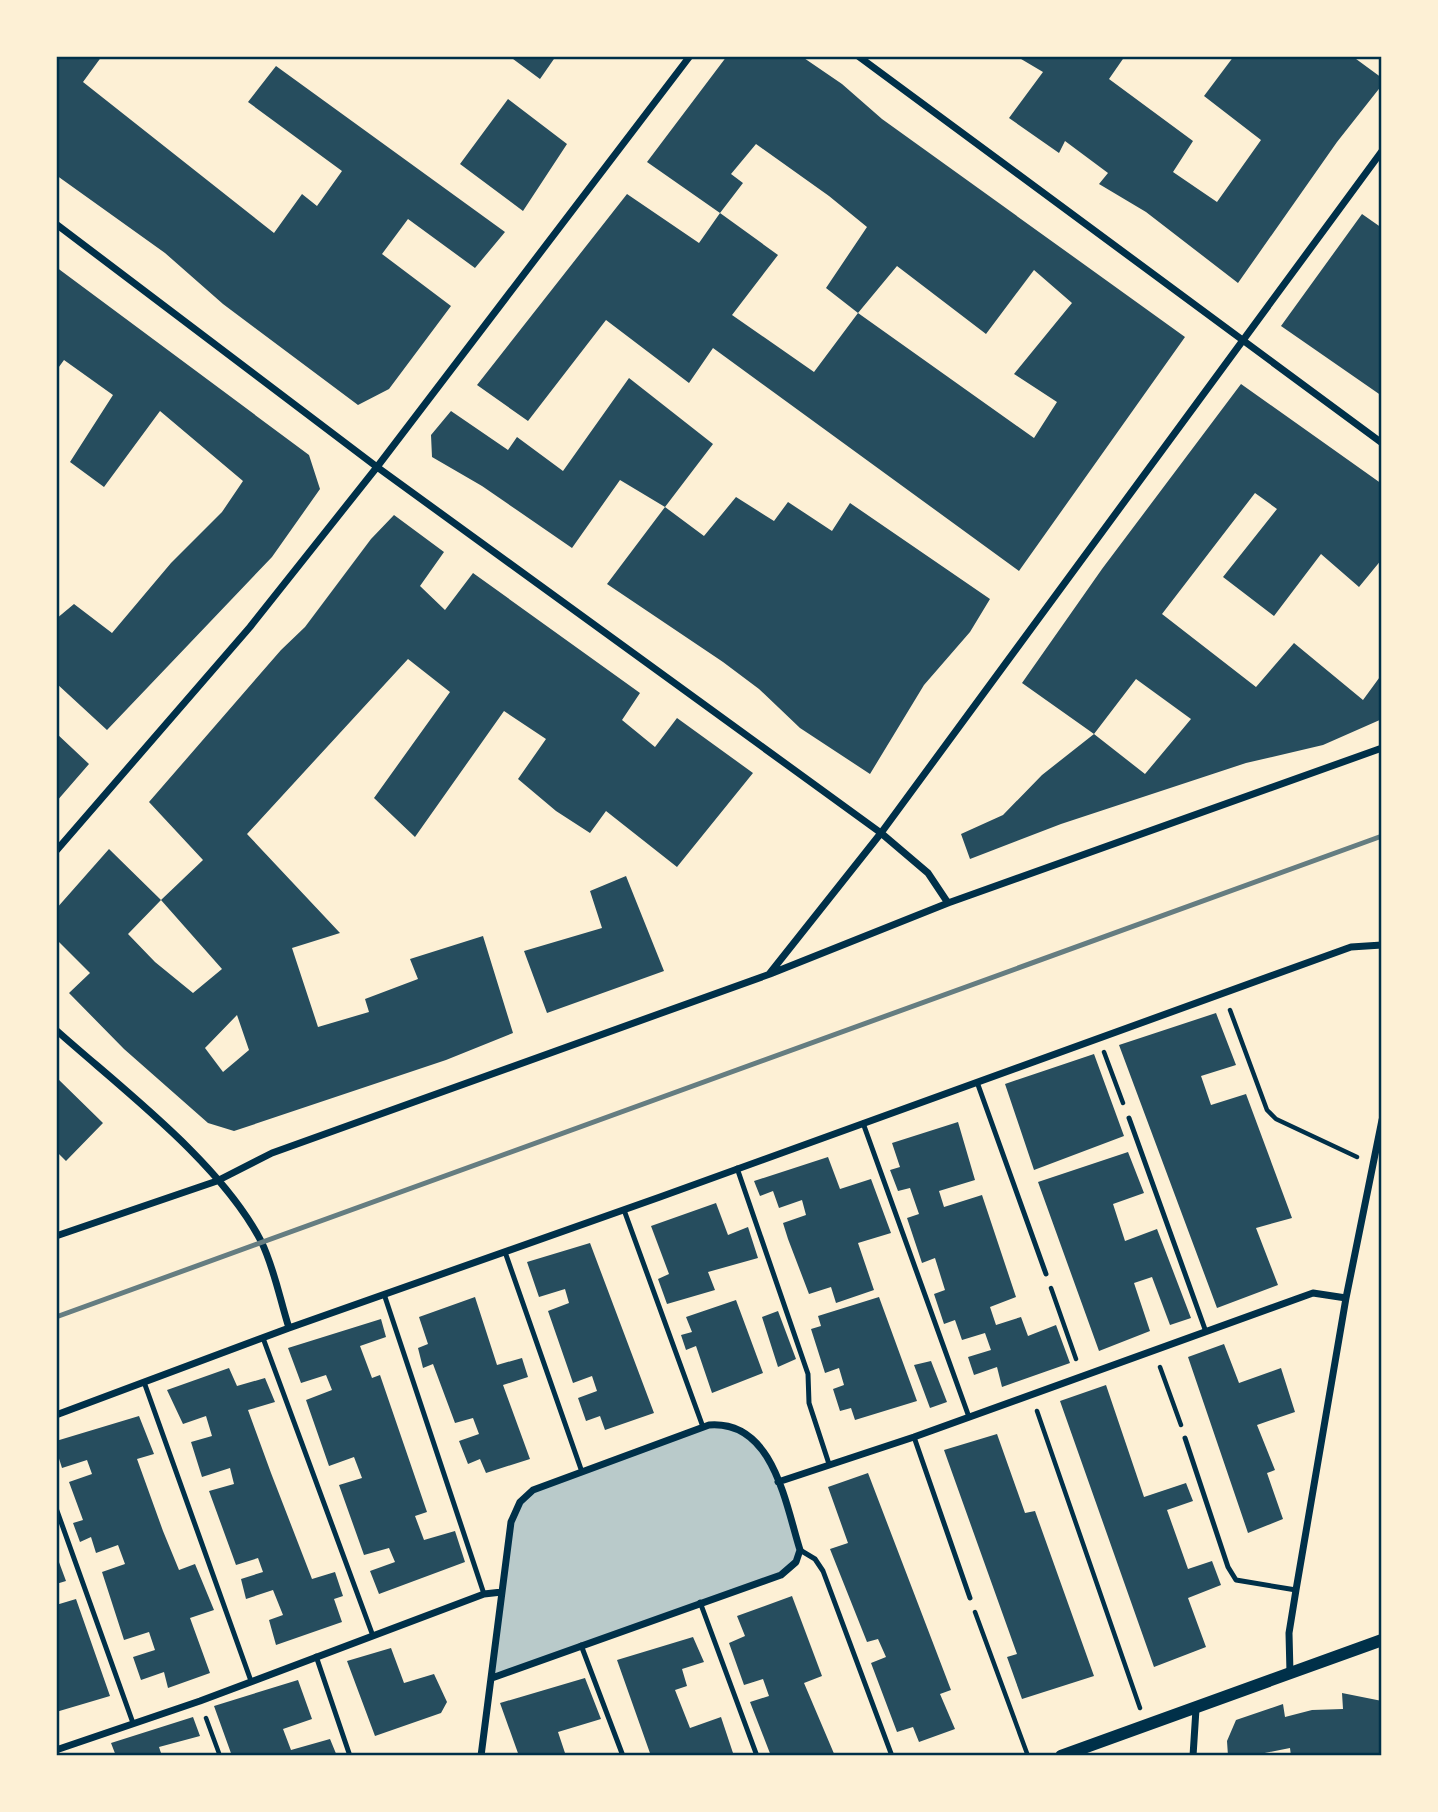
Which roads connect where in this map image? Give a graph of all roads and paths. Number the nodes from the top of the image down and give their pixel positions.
1 (690, 56) edge
2 (858, 56) edge
3 (1382, 151) edge
4 (56, 224) edge
5 (1243, 338) junction
6 (1382, 443) edge
7 (377, 467) junction
8 (1382, 748) edge
9 (881, 832) junction
10 (56, 852) edge
11 (948, 903) junction
12 (1382, 945) edge
13 (769, 974) junction
14 (1223, 993) junction
15 (56, 1030) edge
16 (1099, 1039) junction
17 (977, 1082) junction
18 (1129, 1118) joint
19 (1382, 1120) edge
20 (863, 1124) junction
21 (1373, 1164) junction
22 (737, 1168) junction
23 (217, 1181) junction
24 (624, 1210) junction
25 (56, 1236) edge
26 (505, 1252) junction
27 (1046, 1274) joint
28 (384, 1294) junction
29 (1346, 1298) junction
30 (289, 1328) junction
31 (1206, 1332) junction
32 (263, 1338) junction
33 (1154, 1350) junction
34 (1082, 1376) junction
35 (144, 1382) junction
36 (1031, 1394) junction
37 (56, 1415) edge
38 (969, 1417) junction
39 (703, 1427) junction
40 (914, 1437) junction
41 (1185, 1438) joint
42 (829, 1464) junction
43 (582, 1472) junction
44 (778, 1482) junction
45 (56, 1508) edge
46 (800, 1550) junction
47 (1296, 1590) junction
48 (502, 1592) junction
49 (484, 1594) junction
50 (970, 1598) joint
51 (701, 1602) junction
52 (373, 1636) junction
53 (1382, 1640) edge
54 (581, 1645) junction
55 (316, 1657) junction
56 (1290, 1673) junction
57 (492, 1678) junction
58 (251, 1681) junction
59 (200, 1701) junction
60 (1196, 1709) junction
61 (133, 1723) junction
62 (1146, 1726) junction
63 (56, 1750) edge
64 (220, 1756) edge
65 (350, 1756) edge
66 (481, 1756) edge
67 (623, 1756) edge
68 (757, 1756) edge
69 (892, 1756) edge
70 (1028, 1756) edge
71 (1061, 1756) edge
72 (1194, 1756) edge

1 - 7 street
2 - 5 street
3 - 5 street
4 - 7 street
5 - 6 street
5 - 9 street
7 - 9 street
7 - 10 street
8 - 11 street
9 - 11 street
9 - 13 street
11 - 13 street
12 - 14 street
13 - 23 street
14 - 16 street
14 - 21 path
15 - 23 street
16 - 17 street
16 - 18 path
17 - 20 street
17 - 27 lane
18 - 31 lane
19 - 21 street
20 - 22 street
20 - 38 lane
21 - 29 street
22 - 24 street
22 - 42 lane
23 - 25 street
23 - 30 street
24 - 26 street
24 - 39 lane
26 - 28 street
26 - 43 lane
27 - 34 path
28 - 30 street
28 - 49 lane
29 - 31 street
29 - 47 street
30 - 32 street
31 - 33 street
32 - 35 street
32 - 52 lane
33 - 34 street
33 - 41 path
34 - 36 street
35 - 37 street
35 - 58 lane
36 - 38 street
36 - 62 path
38 - 40 street
39 - 43 street
39 - 44 street
40 - 42 street
40 - 50 lane
41 - 47 lane
42 - 44 street
43 - 48 street
44 - 46 street
45 - 61 lane
46 - 51 street
46 - 69 lane
47 - 56 street
48 - 49 street
48 - 57 street
49 - 52 street
50 - 70 path
51 - 54 street
51 - 68 lane
52 - 55 street
53 - 56 street
54 - 57 street
54 - 67 lane
55 - 58 street
55 - 65 lane
56 - 60 street
57 - 66 street
58 - 59 street
59 - 61 street
59 - 64 path
60 - 62 street
60 - 72 street
61 - 63 street
62 - 71 street

